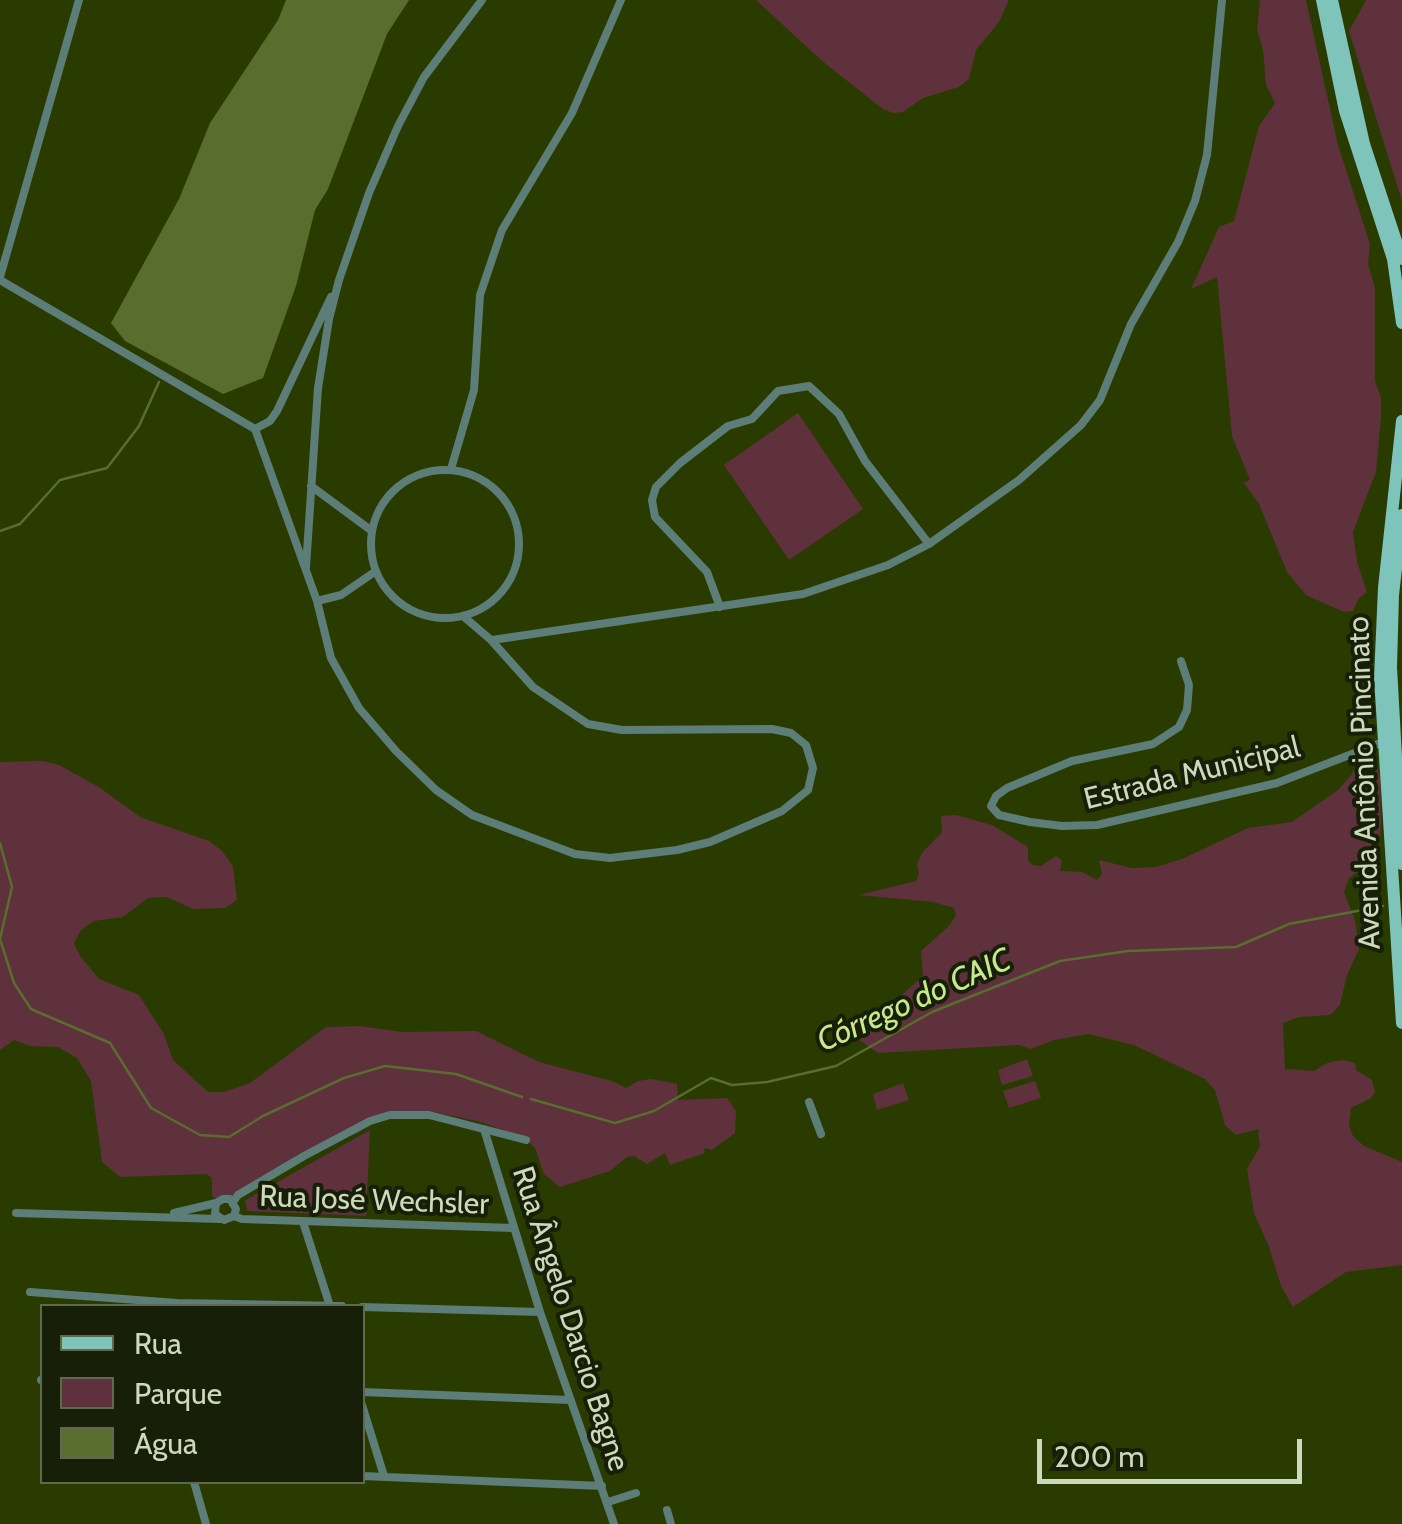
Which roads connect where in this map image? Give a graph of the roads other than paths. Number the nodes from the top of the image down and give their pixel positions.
1 (79, 0) edge
2 (482, 0) edge
3 (622, 0) edge
4 (1222, 0) edge
5 (1322, 0) edge
6 (1332, 0) edge
7 (1402, 259) edge
8 (341, 275) junction
9 (0, 278) edge
10 (1402, 323) edge
11 (1402, 422) edge
12 (255, 429) junction
13 (451, 469) junction
14 (311, 486) junction
15 (1402, 515) edge
16 (372, 532) junction
17 (929, 544) junction
18 (376, 571) junction
19 (306, 572) junction
20 (317, 601) junction
21 (720, 607) junction
22 (463, 616) junction
23 (492, 640) junction
24 (1181, 661) dead end
25 (1383, 742) junction
26 (1402, 864) edge
27 (1402, 1023) edge
28 (809, 1102) dead end
29 (484, 1129) junction
30 (821, 1136) dead end
31 (526, 1140) dead end
32 (233, 1202) junction
33 (216, 1203) junction
34 (16, 1213) dead end
35 (165, 1215) junction
36 (234, 1216) junction
37 (220, 1219) junction
38 (303, 1222) junction
39 (513, 1228) junction
40 (30, 1292) dead end
41 (228, 1304) edge
42 (329, 1304) edge
43 (365, 1307) edge
44 (540, 1312) junction
45 (365, 1392) edge
46 (570, 1400) junction
47 (365, 1415) edge
48 (365, 1476) edge
49 (384, 1476) junction
50 (195, 1484) edge
51 (602, 1486) junction
52 (636, 1494) dead end
53 (608, 1502) junction
54 (667, 1510) dead end
55 (206, 1524) edge
56 (614, 1524) edge
57 (671, 1524) edge

1 - 9 street
2 - 8 street
3 - 13 street
4 - 17 street
5 - 10 main road
6 - 7 main road
8 - 12 street
8 - 14 street
9 - 12 street
11 - 25 main road, Avenida Antônio Pincinato
12 - 19 street
13 - 16 street
13 - 22 street
14 - 16 street
14 - 19 street
15 - 26 main road, Avenida Antônio Pincinato
16 - 18 street
17 - 21 street
17 - 21 street
18 - 20 street
18 - 22 street
19 - 20 street
20 - 23 street
21 - 23 street
22 - 23 street
24 - 25 street, Estrada Municipal
25 - 27 main road, Avenida Antônio Pincinato
28 - 30 street
29 - 31 street
29 - 32 street
29 - 39 street, Rua Ângelo Darcio Bagne
32 - 33 street
32 - 36 street
33 - 35 street, Rua José Wechsler
33 - 37 street
34 - 35 street, Rua José Wechsler
35 - 37 street, Rua José Wechsler
36 - 37 street
36 - 38 street, Rua José Wechsler
38 - 39 street, Rua José Wechsler
38 - 42 street
39 - 44 street, Rua Ângelo Darcio Bagne
40 - 41 street
43 - 44 street
44 - 46 street, Rua Ângelo Darcio Bagne
45 - 46 street
46 - 51 street, Rua Ângelo Darcio Bagne
47 - 49 street
48 - 49 street
49 - 51 street
50 - 55 street
51 - 53 street, Rua Ângelo Darcio Bagne
52 - 53 street
53 - 56 street, Rua Ângelo Darcio Bagne
54 - 57 street

